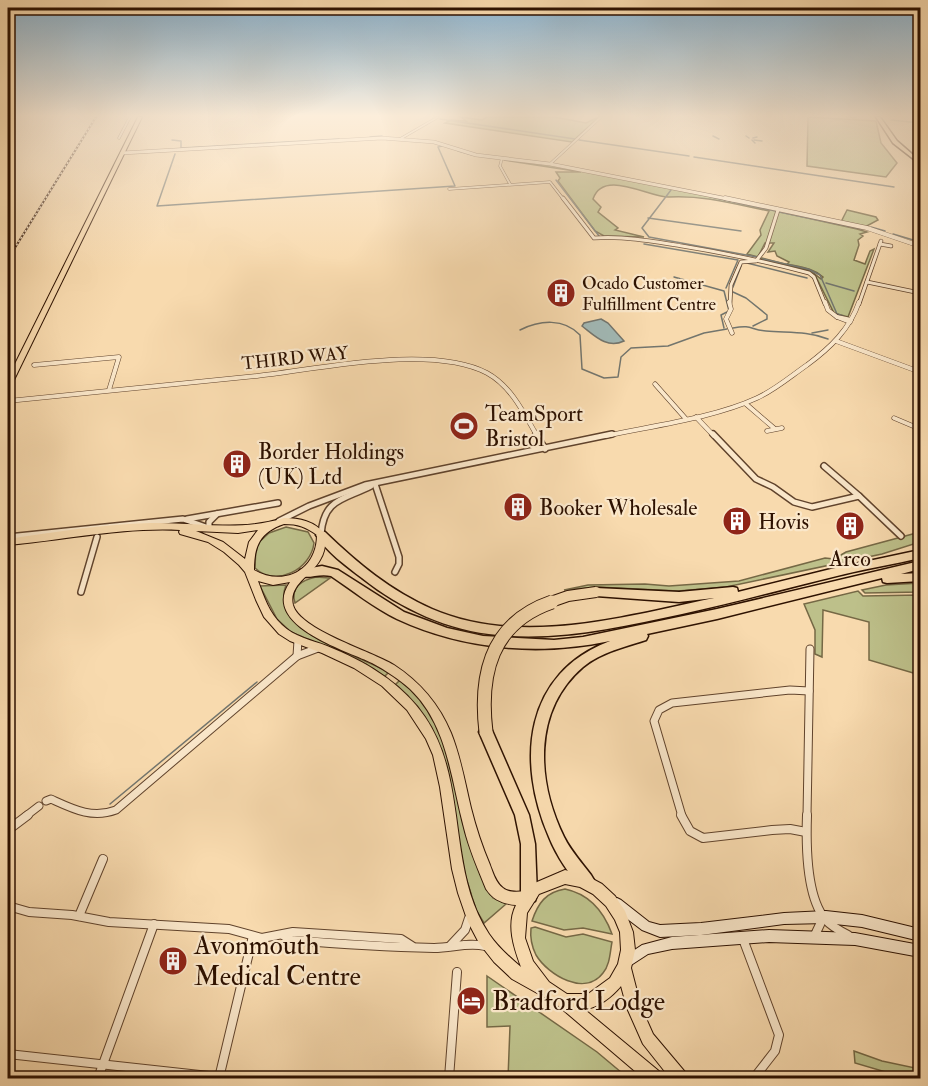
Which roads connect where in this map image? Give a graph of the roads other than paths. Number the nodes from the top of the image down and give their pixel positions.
1 (115, 168) edge
2 (501, 168) edge
3 (568, 168) edge
4 (510, 184) junction
5 (449, 189) dead end
6 (778, 210) junction
7 (891, 246) dead end
8 (921, 246) edge
9 (757, 260) junction
10 (867, 282) junction
11 (921, 293) edge
12 (851, 321) junction
13 (732, 333) dead end
14 (836, 341) junction
15 (34, 365) dead end
16 (921, 372) edge
17 (661, 383) dead end
18 (8, 384) edge
19 (109, 390) junction
20 (8, 401) edge
21 (746, 404) junction
22 (696, 417) junction
23 (894, 418) dead end
24 (686, 419) junction
25 (782, 428) dead end
26 (775, 429) junction
27 (921, 429) edge
28 (767, 431) dead end
29 (545, 449) junction
30 (824, 466) dead end
31 (375, 484) junction
32 (859, 496) junction
33 (278, 502) dead end
34 (217, 514) junction
35 (183, 519) junction
36 (274, 523) junction
37 (209, 528) junction
38 (321, 535) junction
39 (901, 536) dead end
40 (8, 537) edge
41 (97, 537) junction
42 (8, 542) edge
43 (8, 547) edge
44 (920, 557) edge
45 (250, 571) junction
46 (394, 572) dead end
47 (838, 572) junction
48 (303, 574) junction
49 (921, 577) edge
50 (819, 591) junction
51 (81, 592) dead end
52 (717, 614) junction
53 (298, 640) junction
54 (321, 648) junction
55 (810, 648) dead end
56 (297, 656) junction
57 (809, 691) junction
58 (8, 830) edge
59 (806, 832) junction
60 (104, 859) dead end
61 (586, 880) junction
62 (528, 897) junction
63 (611, 899) junction
64 (8, 906) edge
65 (471, 911) junction
66 (79, 916) junction
67 (823, 917) junction
68 (154, 924) junction
69 (921, 935) edge
70 (253, 936) junction
71 (814, 937) junction
72 (743, 938) junction
73 (855, 939) junction
74 (448, 947) junction
75 (489, 948) junction
76 (921, 951) edge
77 (625, 965) junction
78 (457, 972) dead end
79 (541, 986) junction
80 (560, 998) junction
81 (8, 1054) edge
82 (103, 1066) junction
83 (98, 1078) edge
84 (219, 1078) edge
85 (227, 1078) edge
86 (449, 1078) edge
87 (654, 1078) edge
88 (679, 1078) edge
89 (754, 1078) edge

1 - 18 highway
2 - 4 street
3 - 6 street
4 - 5 street
4 - 9 street
6 - 8 street
6 - 9 street
7 - 10 street
9 - 12 street
9 - 13 street
10 - 11 street
10 - 12 street
12 - 14 street
14 - 16 street
14 - 21 street
15 - 19 street
17 - 24 street
19 - 20 street, THIRD WAY
19 - 29 street, THIRD WAY
21 - 22 street
21 - 26 street
22 - 24 street
22 - 32 street
23 - 27 street
24 - 29 street
25 - 26 street
26 - 28 street
29 - 31 street
30 - 32 street
31 - 36 street
31 - 38 street
31 - 46 street
32 - 39 street
33 - 34 street
34 - 35 street
34 - 37 street
35 - 37 street
35 - 40 street
36 - 37 highway
36 - 38 highway
36 - 45 highway
37 - 42 highway
38 - 47 highway
38 - 48 highway
41 - 43 highway
41 - 45 highway
41 - 51 street
44 - 47 highway
44 - 50 highway
45 - 48 highway
45 - 53 highway
47 - 62 highway, bridge
48 - 52 highway
48 - 62 highway
49 - 50 highway
50 - 52 highway
52 - 61 highway
53 - 54 highway
53 - 56 street
54 - 56 street
54 - 65 highway
55 - 57 street
56 - 58 street
57 - 59 street
57 - 59 street
59 - 67 street
60 - 66 street
61 - 62 highway
61 - 63 highway
62 - 79 highway
63 - 67 main road
63 - 77 highway
64 - 66 street
65 - 74 street
65 - 75 highway
66 - 68 street
67 - 69 main road
67 - 71 street
67 - 73 street
68 - 70 street
68 - 82 street
70 - 74 street
70 - 84 street
71 - 72 main road
71 - 73 main road
72 - 77 main road
72 - 89 street
73 - 76 main road
74 - 75 street
75 - 79 highway
77 - 80 highway
77 - 88 highway
78 - 86 street
79 - 80 highway
80 - 87 highway
81 - 82 street
82 - 83 street
82 - 84 street
84 - 85 street

